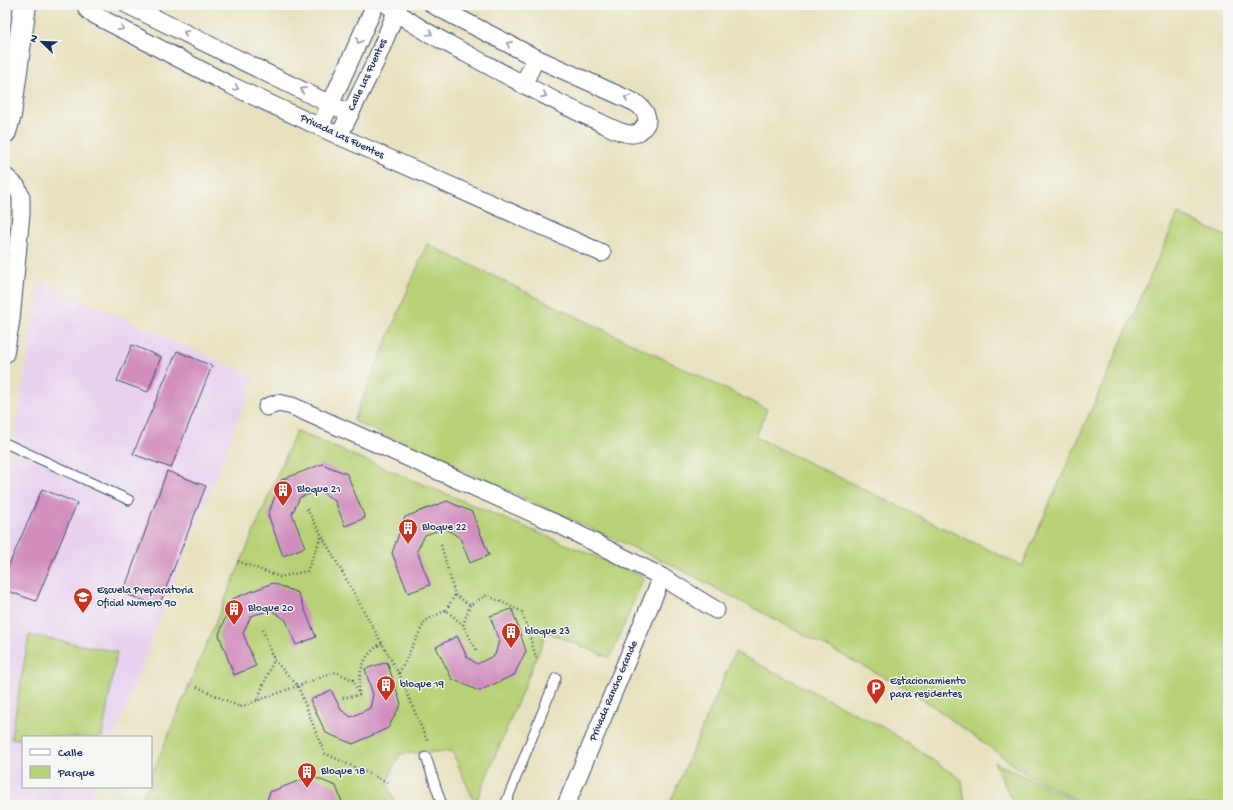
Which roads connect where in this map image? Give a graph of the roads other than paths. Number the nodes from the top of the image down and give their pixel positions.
1 (25, 5) edge
2 (128, 5) edge
3 (374, 5) edge
4 (433, 5) edge
5 (87, 7) edge
6 (395, 8) edge
7 (536, 58) junction
8 (523, 85) junction
9 (330, 103) junction
10 (350, 114) junction
11 (320, 127) junction
12 (5, 132) edge
13 (339, 136) junction
14 (5, 176) edge
15 (602, 253) dead end
16 (5, 354) edge
17 (267, 407) dead end
18 (5, 443) edge
19 (129, 500) dead end
20 (662, 577) junction
21 (716, 610) dead end
22 (556, 678) dead end
23 (426, 756) dead end
24 (442, 805) edge
25 (505, 805) edge
26 (566, 805) edge

1 - 12 street
9 -> 2 street
3 -> 9 street, Calle Las Fuentes
7 -> 4 street
5 -> 11 street, Privada Las Fuentes
6 -> 8 street
6 - 10 street, Calle Las Fuentes
7 - 8 street
8 -> 7 street
9 - 10 street
9 - 11 street, Calle Las Fuentes
10 - 13 street, Calle Las Fuentes
11 - 13 street, Privada Las Fuentes
13 - 15 street, Privada Las Fuentes
14 - 16 street
17 - 20 street
18 - 19 lane
20 - 21 street
20 - 26 street, Privada Rancho Grande
22 - 25 lane
23 - 24 lane

